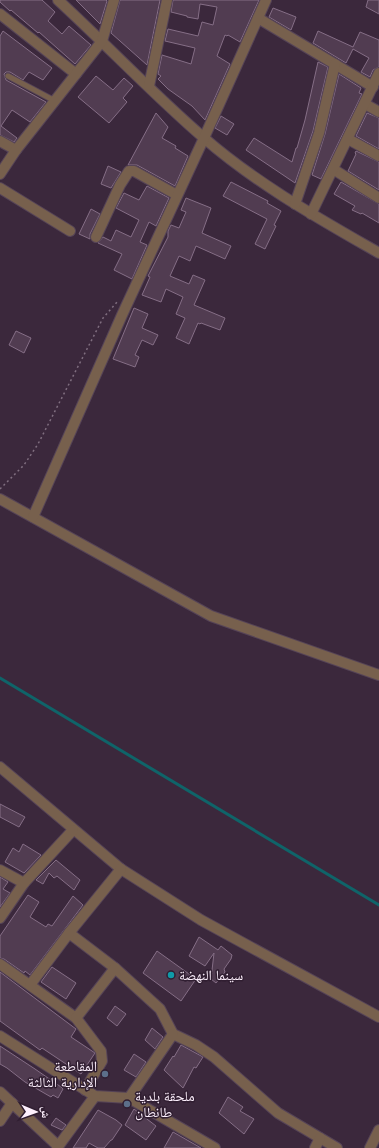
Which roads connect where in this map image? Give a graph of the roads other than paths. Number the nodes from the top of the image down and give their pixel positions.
1 (58, 0) edge
2 (114, 0) edge
3 (167, 0) edge
4 (266, 0) edge
5 (258, 18) junction
6 (2, 19) edge
7 (102, 41) junction
8 (336, 64) junction
9 (379, 73) edge
10 (76, 74) junction
11 (8, 76) dead end
12 (149, 86) junction
13 (373, 87) junction
14 (55, 101) junction
15 (365, 104) junction
16 (379, 112) edge
17 (204, 138) junction
18 (348, 139) junction
19 (0, 140) edge
20 (16, 150) junction
21 (379, 156) edge
22 (333, 169) junction
23 (0, 174) edge
24 (0, 188) edge
25 (177, 196) junction
26 (379, 198) edge
27 (295, 204) junction
28 (311, 214) junction
29 (70, 231) dead end
30 (96, 237) dead end
31 (379, 253) edge
32 (0, 499) edge
33 (33, 517) junction
34 (379, 675) edge
35 (0, 767) edge
36 (73, 830) junction
37 (0, 870) edge
38 (121, 870) junction
39 (24, 883) junction
40 (0, 918) edge
41 (69, 933) junction
42 (0, 964) edge
43 (115, 968) junction
44 (30, 984) junction
45 (379, 1017) edge
46 (76, 1018) junction
47 (173, 1034) junction
48 (0, 1036) edge
49 (85, 1090) junction
50 (0, 1092) edge
51 (95, 1096) junction
52 (128, 1098) junction
53 (12, 1103) junction
54 (0, 1121) edge
55 (379, 1130) edge
56 (320, 1138) junction
57 (57, 1147) edge
58 (215, 1148) edge
59 (315, 1148) edge
60 (337, 1148) edge
61 (370, 1148) edge

1 - 7 street
2 - 7 street
3 - 12 street
4 - 5 street
5 - 8 street
5 - 17 street
6 - 10 street
7 - 10 street
7 - 12 street
8 - 13 street
8 - 27 street
9 - 13 street
10 - 14 street
11 - 14 lane
12 - 17 street
13 - 15 street
14 - 20 street
15 - 16 street
15 - 18 street
17 - 25 street
17 - 27 street
18 - 21 street
18 - 22 street
19 - 20 street
20 - 23 street
22 - 26 street
22 - 28 street
24 - 29 street
25 - 30 street
25 - 33 street
27 - 28 street
28 - 31 street
32 - 33 street
33 - 34 street
35 - 36 street
36 - 38 street
36 - 39 street
37 - 39 street
38 - 41 street
38 - 45 street
39 - 40 street
41 - 43 street
41 - 44 street
42 - 44 street
43 - 46 street
43 - 47 street
44 - 46 street
46 - 49 street
47 - 52 street
47 - 56 street
48 - 49 street
49 - 51 street
50 - 53 street
51 - 52 street
51 - 57 street
52 - 58 street
53 - 54 street
53 - 57 street
55 - 61 street
56 - 59 street
56 - 60 street

